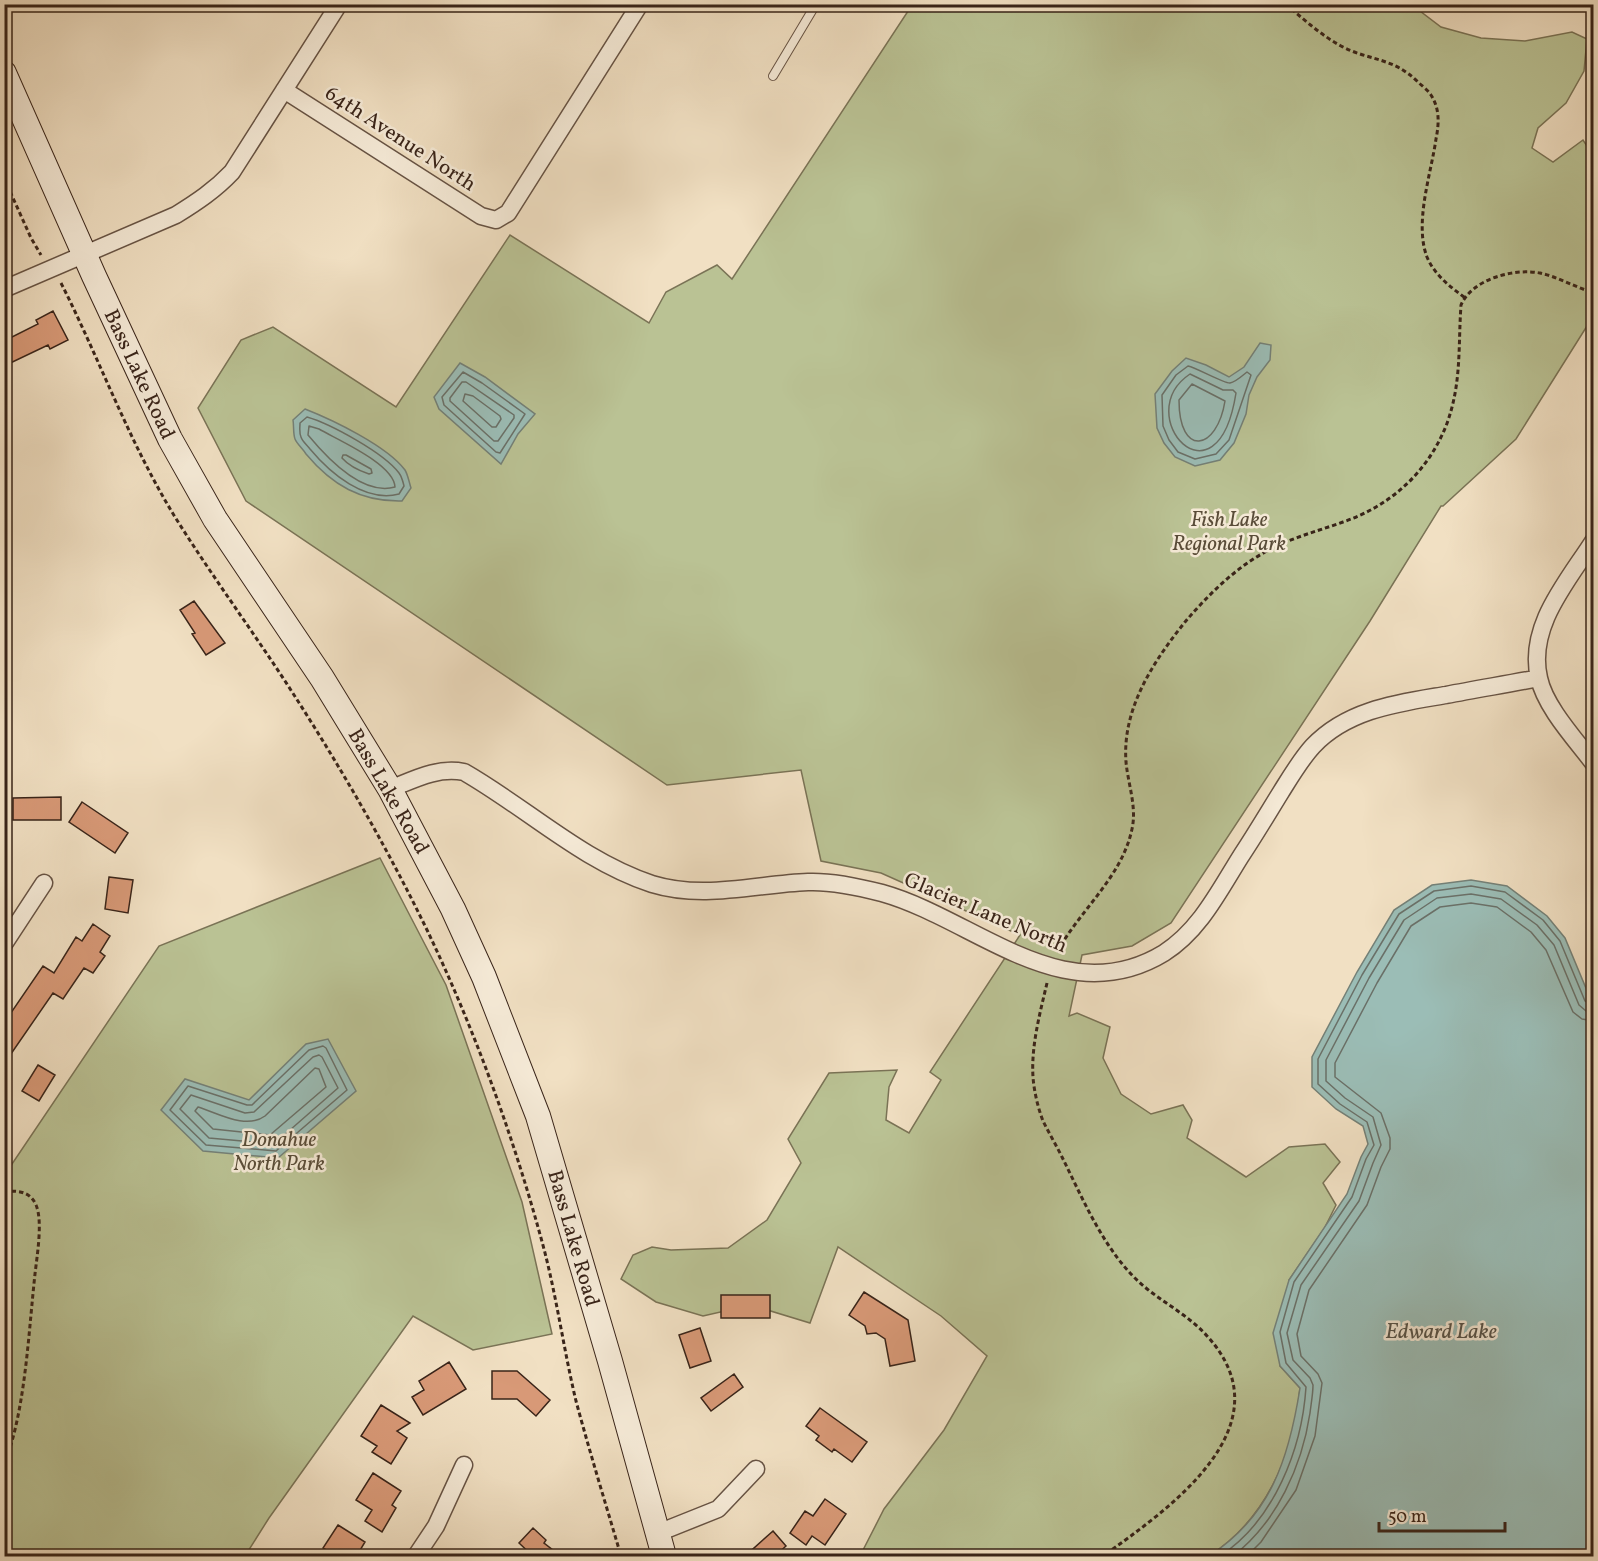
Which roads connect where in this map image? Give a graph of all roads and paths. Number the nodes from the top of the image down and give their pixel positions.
1 (339, 4) edge
2 (640, 4) edge
3 (812, 4) edge
4 (1286, 4) edge
5 (4, 73) edge
6 (774, 76) dead end
7 (284, 90) junction
8 (4, 178) edge
9 (85, 256) junction
10 (51, 269) junction
11 (4, 289) edge
12 (1593, 293) edge
13 (1464, 297) junction
14 (1593, 540) edge
15 (1539, 678) junction
16 (1593, 764) edge
17 (390, 789) junction
18 (44, 883) dead end
19 (4, 944) edge
20 (1054, 957) dead end
21 (1047, 978) dead end
22 (4, 1192) edge
23 (4, 1446) edge
24 (464, 1465) dead end
25 (756, 1469) dead end
26 (658, 1533) junction
27 (416, 1557) edge
28 (621, 1557) edge
29 (664, 1557) edge
30 (1103, 1557) edge

1 - 7 street
2 - 7 street, 64th Avenue North
3 - 6 lane
4 - 13 path
5 - 9 main road, Bass Lake Road
7 - 9 street
8 - 10 path
9 - 10 street
9 - 17 main road, Bass Lake Road
10 - 11 street
10 - 28 path
12 - 13 path
13 - 20 path
14 - 15 street
15 - 16 street
15 - 17 street, Glacier Lane North
17 - 26 main road, Bass Lake Road
18 - 19 street
21 - 30 path
22 - 23 path
24 - 27 street
25 - 26 street
26 - 29 main road, Bass Lake Road

